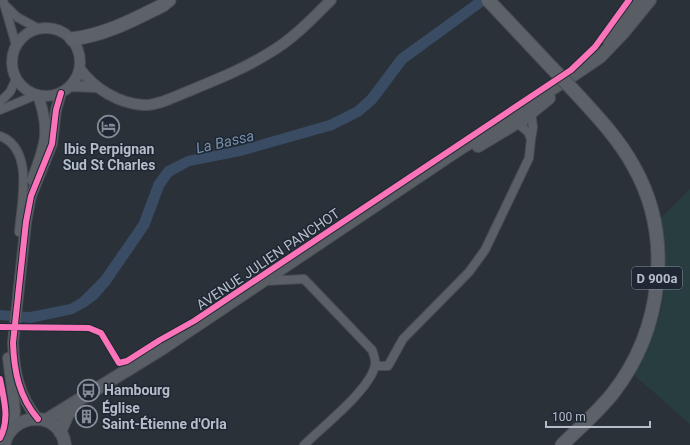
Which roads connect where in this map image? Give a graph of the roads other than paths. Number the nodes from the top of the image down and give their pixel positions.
1 (170, 0) edge
2 (331, 0) edge
3 (488, 0) edge
4 (638, 0) edge
5 (650, 0) edge
6 (4, 3) edge
7 (38, 28) junction
8 (72, 39) junction
9 (16, 45) junction
10 (80, 69) junction
11 (578, 72) junction
12 (16, 79) junction
13 (70, 86) junction
14 (95, 87) junction
15 (61, 93) junction
16 (37, 95) junction
17 (0, 102) edge
18 (0, 110) edge
19 (521, 119) junction
20 (0, 136) edge
21 (531, 139) junction
22 (19, 232) junction
23 (262, 282) junction
24 (14, 306) junction
25 (12, 328) junction
26 (375, 366) junction
27 (94, 392) junction
28 (42, 420) junction
29 (13, 426) junction
30 (60, 432) junction
31 (4, 445) edge
32 (65, 445) edge
33 (304, 445) edge
34 (562, 445) edge

1 - 8 main road
2 - 14 street
3 - 34 main road, D 900a, bridge
4 - 11 main road, AVENUE JULIEN PANCHOT
5 - 11 main road, AVENUE JULIEN PANCHOT
6 - 7 street
6 - 9 street
7 - 8 street
7 - 9 street
8 - 10 street
9 - 12 street
10 - 13 street
10 - 14 street
11 - 19 main road, AVENUE JULIEN PANCHOT
11 - 19 main road, AVENUE JULIEN PANCHOT
12 - 16 street
12 - 17 street
13 - 14 street
13 - 15 street
15 - 16 street
15 - 24 street
16 - 18 street
16 - 22 street
19 - 21 street
19 - 21 street
19 - 23 main road, AVENUE JULIEN PANCHOT
20 - 22 street
21 - 26 street
22 - 24 street
23 - 26 street
23 - 27 main road, AVENUE JULIEN PANCHOT
24 - 25 street
25 - 28 street
25 - 29 street
26 - 33 street
27 - 28 main road, AVENUE JULIEN PANCHOT
27 - 30 main road, AVENUE JULIEN PANCHOT
28 - 29 main road, AVENUE JULIEN PANCHOT
28 - 30 main road
29 - 31 main road
30 - 32 main road

